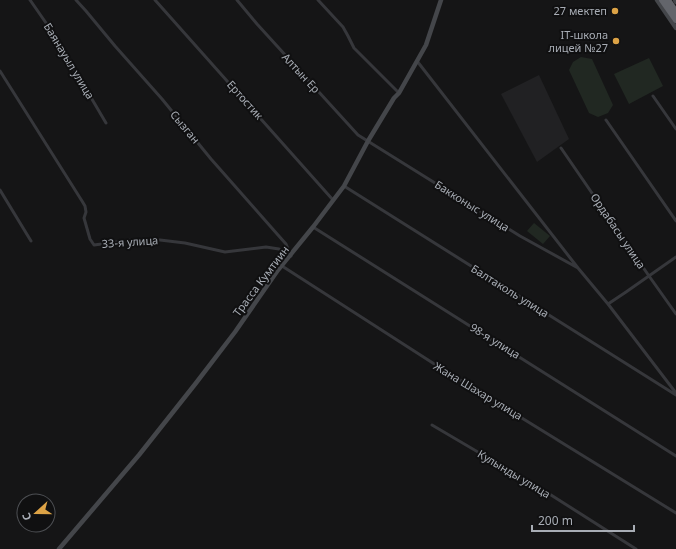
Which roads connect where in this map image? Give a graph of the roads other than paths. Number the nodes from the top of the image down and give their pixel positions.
1 (30, 0) edge
2 (76, 0) edge
3 (155, 0) edge
4 (237, 0) edge
5 (318, 0) edge
6 (441, 0) edge
7 (657, 0) edge
8 (662, 0) edge
9 (668, 0) edge
10 (676, 12) edge
11 (676, 20) edge
12 (676, 28) edge
13 (417, 61) junction
14 (0, 71) edge
15 (399, 93) junction
16 (653, 96) dead end
17 (606, 120) dead end
18 (106, 123) dead end
19 (676, 129) edge
20 (368, 141) junction
21 (562, 148) dead end
22 (344, 186) junction
23 (0, 190) edge
24 (333, 200) junction
25 (676, 221) edge
26 (313, 227) junction
27 (31, 241) dead end
28 (291, 256) junction
29 (676, 257) edge
30 (282, 266) junction
31 (578, 268) junction
32 (649, 276) junction
33 (608, 304) junction
34 (676, 314) edge
35 (676, 394) edge
36 (432, 425) dead end
37 (676, 456) edge
38 (676, 513) edge
39 (59, 549) edge
40 (636, 549) edge

1 - 18 street, Баянауыл улица
2 - 28 street, Сызган
3 - 24 street, Ертостик
4 - 20 street, Алтын Ер
5 - 15 street
6 - 13 street, Трасса Кумтиин
7 - 12 street
8 - 11 highway
9 - 10 highway
13 - 15 street, Трасса Кумтиин
13 - 31 street
14 - 28 street, 33-я улица
15 - 20 street, Трасса Кумтиин
16 - 19 street
17 - 25 street
20 - 22 street, Трасса Кумтиин
20 - 31 street, Бакконыс улица
21 - 32 street, Ордабасы улица
22 - 24 street, Трасса Кумтиин
22 - 35 street, Балтаколь улица
23 - 27 street
24 - 26 street, Трасса Кумтиин
26 - 28 street, Трасса Кумтиин
26 - 37 street, 98-я улица
28 - 30 street, Трасса Кумтиин
29 - 32 street
30 - 38 street, Жана Шахар улица
30 - 39 street, Трасса Кумтиин
31 - 33 street
32 - 33 street
32 - 34 street, Ордабасы улица
33 - 35 street
36 - 40 street, Кулынды улица

